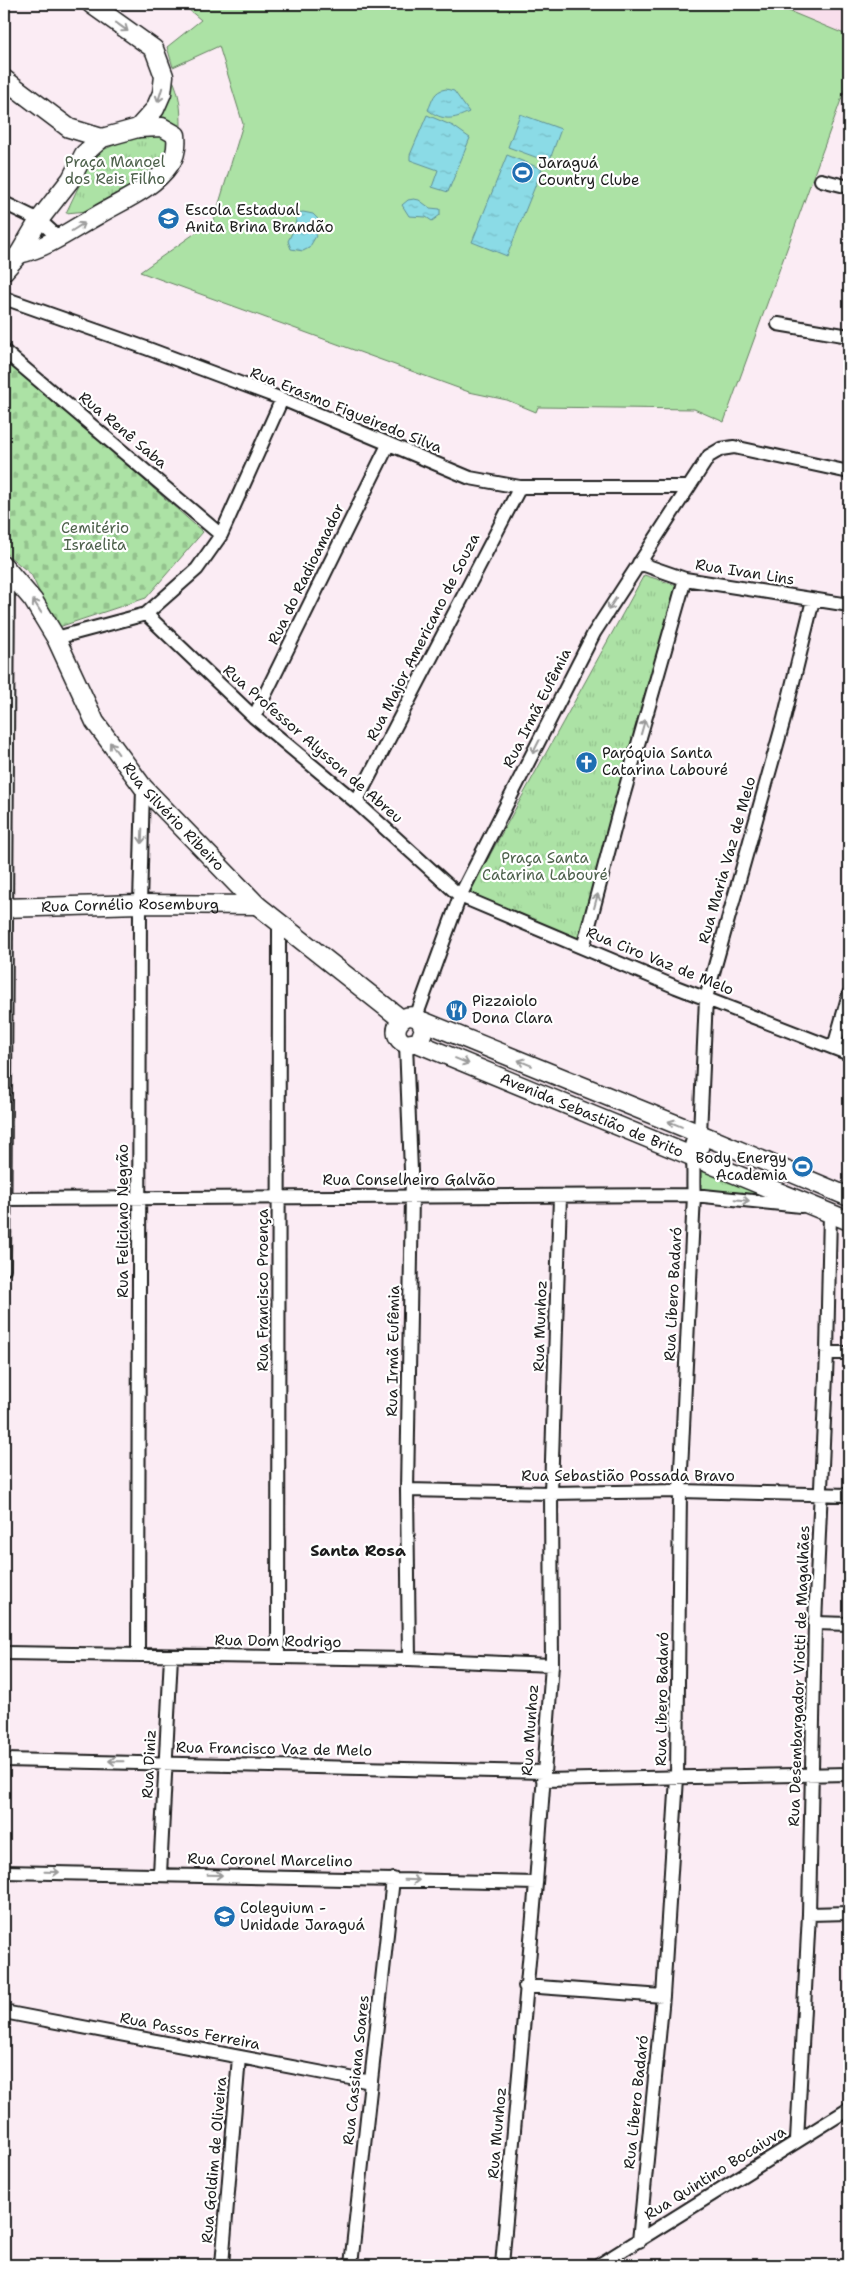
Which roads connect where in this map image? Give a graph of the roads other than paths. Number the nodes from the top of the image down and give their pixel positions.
1 (91, 4) edge
2 (4, 79) edge
3 (69, 128) junction
4 (138, 128) junction
5 (102, 138) junction
6 (84, 154) junction
7 (820, 180) dead end
8 (849, 187) edge
9 (4, 204) edge
10 (39, 220) junction
11 (60, 239) junction
12 (19, 254) junction
13 (4, 271) edge
14 (4, 298) edge
15 (778, 324) dead end
16 (849, 336) edge
17 (4, 351) edge
18 (282, 399) junction
19 (388, 445) junction
20 (849, 472) edge
21 (520, 487) junction
22 (688, 487) junction
23 (221, 535) junction
24 (639, 563) junction
25 (6, 569) edge
26 (686, 580) junction
27 (813, 600) junction
28 (849, 605) edge
29 (146, 614) junction
30 (56, 638) junction
31 (254, 717) junction
32 (143, 787) junction
33 (356, 802) junction
34 (238, 896) junction
35 (460, 896) junction
36 (140, 904) junction
37 (5, 908) edge
38 (279, 924) junction
39 (583, 948) junction
40 (849, 994) edge
41 (706, 998) junction
42 (412, 1019) junction
43 (412, 1044) junction
44 (834, 1047) junction
45 (849, 1054) edge
46 (700, 1134) junction
47 (694, 1157) junction
48 (694, 1195) junction
49 (412, 1196) junction
50 (560, 1196) junction
51 (279, 1197) junction
52 (849, 1197) edge
53 (139, 1198) junction
54 (4, 1199) edge
55 (822, 1210) junction
56 (849, 1221) edge
57 (4, 1269) edge
58 (827, 1353) junction
59 (849, 1353) edge
60 (407, 1490) junction
61 (680, 1491) junction
62 (551, 1493) junction
63 (821, 1495) junction
64 (849, 1495) edge
65 (815, 1623) junction
66 (849, 1624) edge
67 (4, 1653) edge
68 (138, 1655) junction
69 (171, 1656) junction
70 (278, 1656) junction
71 (409, 1658) junction
72 (552, 1665) junction
73 (4, 1760) edge
74 (165, 1762) junction
75 (849, 1774) edge
76 (812, 1775) junction
77 (543, 1776) junction
78 (677, 1778) junction
79 (4, 1872) edge
80 (160, 1874) junction
81 (393, 1879) junction
82 (536, 1884) junction
83 (849, 1913) edge
84 (809, 1914) junction
85 (525, 1986) junction
86 (663, 1996) junction
87 (4, 2012) edge
88 (239, 2057) junction
89 (371, 2082) junction
90 (849, 2109) edge
91 (798, 2140) junction
92 (639, 2241) junction
93 (222, 2265) edge
94 (351, 2265) edge
95 (502, 2265) edge
96 (599, 2265) edge

1 -> 4 street
2 - 3 street
3 - 5 street
3 - 6 street
4 - 5 street
11 -> 4 street
5 - 6 street
6 - 10 street
7 - 8 street
9 - 10 street
10 - 11 street
10 - 12 street
11 - 12 street
12 - 13 street
14 - 18 street, Rua Erasmo Figueiredo Silva
15 - 16 street
17 - 23 street, Rua Renê Saba
18 - 19 street, Rua Erasmo Figueiredo Silva
18 - 23 street
19 - 21 street, Rua Erasmo Figueiredo Silva
19 - 31 street, Rua do Radioamador
20 - 22 street, Rua Irmã Eufêmia
21 - 22 street, Rua Erasmo Figueiredo Silva
21 - 33 street, Rua Major Americano de Souza
22 - 24 street, Rua Irmã Eufêmia
23 - 29 street
24 - 26 street, Rua Ivan Lins
24 -> 35 street, Rua Irmã Eufêmia
30 -> 25 street, Rua Silvério Ribeiro
25 - 37 street
26 - 27 street, Rua Ivan Lins
39 -> 26 street
27 - 28 street, Rua Ivan Lins
27 - 41 street, Rua Maria Vaz de Melo
29 - 30 street
29 - 31 street, Rua Professor Alysson de Abreu
32 -> 30 street, Rua Silvério Ribeiro
31 - 33 street, Rua Professor Alysson de Abreu
32 - 34 street, Rua Silvério Ribeiro
32 -> 36 street, Rua Feliciano Negrão
33 - 35 street, Rua Professor Alysson de Abreu
34 - 36 street, Rua Cornélio Rosemburg
34 - 38 street, Rua Silvério Ribeiro
35 - 39 street, Rua Ciro Vaz de Melo
35 - 42 street, Rua Irmã Eufêmia
36 - 37 street, Rua Cornélio Rosemburg
36 - 53 street, Rua Feliciano Negrão
37 - 54 street
38 - 42 street, Rua Silvério Ribeiro
38 - 51 street, Rua Francisco Proença
39 - 41 street, Rua Ciro Vaz de Melo
40 - 44 street
41 - 44 street, Rua Ciro Vaz de Melo
41 - 46 street, Rua Maria Vaz de Melo
42 - 43 street
42 - 43 street
46 -> 42 street, Avenida Sebastião de Brito
43 -> 47 street, Avenida Sebastião de Brito
43 - 49 street, Rua Irmã Eufêmia
44 - 45 street, Rua Ciro Vaz de Melo
46 - 47 street, Rua Maria Vaz de Melo
46 - 52 street, Avenida Sebastião de Brito
47 - 48 street, Rua Líbero Badaró
47 - 55 street, Avenida Sebastião de Brito
48 - 50 street, Rua Conselheiro Galvão
48 -> 55 street, Rua Conselheiro Galvão
48 - 61 street, Rua Líbero Badaró
49 - 50 street, Rua Conselheiro Galvão
49 - 51 street, Rua Conselheiro Galvão
49 - 60 street, Rua Irmã Eufêmia
50 - 62 street, Rua Munhoz
51 - 53 street, Rua Conselheiro Galvão
51 - 70 street, Rua Francisco Proença
53 - 54 street, Rua Conselheiro Galvão
53 - 68 street, Rua Feliciano Negrão
54 - 57 street
55 - 56 street, Avenida Sebastião de Brito
55 - 58 street, Rua Desembargador Viotti de Magalhães
58 - 59 street
58 - 63 street, Rua Desembargador Viotti de Magalhães
60 - 62 street, Rua Sebastião Possada Bravo
60 - 71 street, Rua Irmã Eufêmia
61 - 62 street, Rua Sebastião Possada Bravo
61 - 63 street, Rua Sebastião Possada Bravo
61 - 78 street, Rua Líbero Badaró
62 - 72 street, Rua Munhoz
63 - 64 street, Rua Sebastião Possada Bravo
63 - 65 street, Rua Desembargador Viotti de Magalhães
65 - 66 street
65 - 76 street, Rua Desembargador Viotti de Magalhães
67 - 68 street, Rua Dom Rodrigo
68 - 69 street, Rua Dom Rodrigo
69 - 70 street, Rua Dom Rodrigo
69 - 74 street, Rua Diniz
70 - 71 street, Rua Dom Rodrigo
71 - 72 street, Rua Dom Rodrigo
72 - 77 street, Rua Munhoz
74 -> 73 street, Rua Francisco Vaz de Melo
74 - 77 street, Rua Francisco Vaz de Melo
74 - 80 street, Rua Diniz
75 - 76 street, Rua Francisco Vaz de Melo
76 - 78 street, Rua Francisco Vaz de Melo
76 - 84 street, Rua Desembargador Viotti de Magalhães
77 - 78 street, Rua Francisco Vaz de Melo
77 - 82 street, Rua Munhoz
78 - 86 street, Rua Líbero Badaró
79 -> 80 street, Rua Coronel Marcelino
80 -> 81 street, Rua Coronel Marcelino
81 -> 82 street, Rua Coronel Marcelino
81 - 89 street, Rua Cassiana Soares
82 - 85 street, Rua Munhoz
83 - 84 street
84 - 91 street, Rua Desembargador Viotti de Magalhães
85 - 86 street
85 - 95 street, Rua Munhoz
86 - 92 street, Rua Líbero Badaró
87 - 88 street, Rua Passos Ferreira
88 - 89 street, Rua Passos Ferreira
88 - 93 street, Rua Goldim de Oliveira
89 - 94 street, Rua Cassiana Soares
90 - 91 street, Rua Quintino Bocaiuva
91 - 92 street, Rua Quintino Bocaiuva
92 - 96 street, Rua Quintino Bocaiuva

